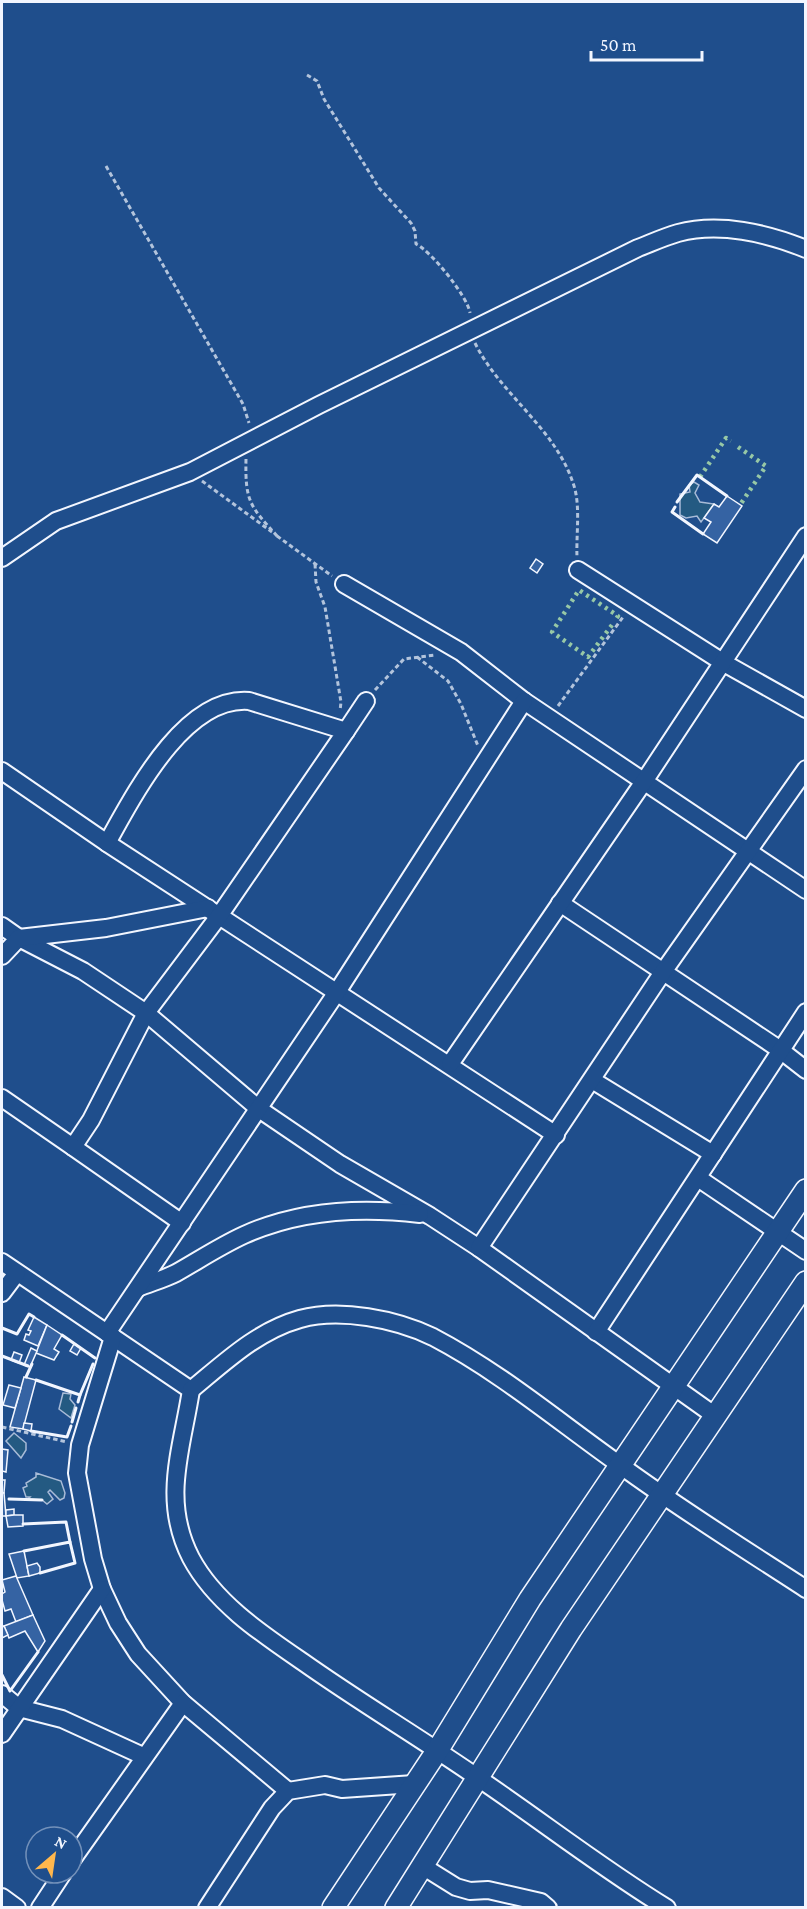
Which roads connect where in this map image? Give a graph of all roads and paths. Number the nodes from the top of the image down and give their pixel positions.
1 (307, 75) dead end
2 (106, 166) dead end
3 (806, 249) edge
4 (471, 329) junction
5 (247, 442) junction
6 (190, 472) junction
7 (806, 536) edge
8 (278, 537) junction
9 (2, 558) edge
10 (315, 564) junction
11 (578, 570) joint
12 (344, 584) joint
13 (632, 606) junction
14 (461, 652) junction
15 (417, 657) junction
16 (724, 663) junction
17 (366, 701) joint
18 (524, 702) junction
19 (806, 709) edge
20 (550, 718) junction
21 (340, 729) junction
22 (487, 759) junction
23 (806, 769) edge
24 (2, 771) edge
25 (645, 780) junction
26 (107, 843) junction
27 (749, 851) junction
28 (806, 890) edge
29 (560, 903) junction
30 (213, 912) junction
31 (2, 926) edge
32 (19, 938) junction
33 (2, 956) edge
34 (663, 972) junction
35 (337, 992) junction
36 (806, 1012) edge
37 (146, 1013) junction
38 (779, 1049) junction
39 (450, 1064) junction
40 (806, 1070) edge
41 (592, 1080) junction
42 (2, 1098) edge
43 (259, 1109) junction
44 (556, 1135) junction
45 (72, 1147) junction
46 (713, 1154) junction
47 (698, 1178) junction
48 (806, 1190) edge
49 (430, 1216) junction
50 (182, 1223) junction
51 (776, 1232) junction
52 (479, 1248) junction
53 (806, 1251) edge
54 (2, 1262) edge
55 (17, 1273) junction
56 (806, 1282) edge
57 (138, 1288) junction
58 (2, 1293) edge
59 (596, 1332) junction
60 (110, 1335) junction
61 (672, 1387) junction
62 (191, 1390) junction
63 (714, 1416) junction
64 (2, 1427) edge
65 (80, 1445) junction
66 (620, 1466) junction
67 (661, 1494) junction
68 (102, 1589) junction
69 (806, 1589) edge
70 (2, 1694) edge
71 (183, 1703) junction
72 (19, 1708) junction
73 (2, 1734) edge
74 (437, 1751) junction
75 (143, 1756) junction
76 (479, 1778) junction
77 (414, 1784) junction
78 (288, 1791) junction
79 (84, 1842) edge
80 (424, 1867) junction
81 (55, 1885) edge
82 (2, 1897) edge
83 (17, 1908) edge
84 (39, 1908) edge
85 (207, 1908) edge
86 (333, 1908) edge
87 (396, 1908) edge
88 (548, 1908) edge
89 (668, 1908) edge

1 - 4 path
2 - 5 path
3 - 4 street
4 - 5 street
4 - 11 path
5 - 6 street
5 - 8 path
6 - 8 path
6 - 9 street
7 - 16 street
8 - 10 path
10 - 12 path
10 - 21 path
11 - 13 street
12 - 14 street
13 - 16 street
13 - 20 path
14 - 15 path
14 - 18 street
15 - 17 path
15 - 22 path
16 - 19 street
16 - 25 street
17 - 21 street
18 - 20 street
18 - 22 street
20 - 25 street
21 - 26 street
21 - 30 street
22 - 35 street
23 - 27 street
24 - 26 street
25 - 27 street
25 - 29 street
26 - 30 street
27 - 28 street
27 - 34 street
29 - 34 street
29 - 39 street
30 - 32 street
30 - 35 street
30 - 37 street
31 - 32 street
32 - 33 street
32 - 37 street
34 - 38 street
34 - 41 street
35 - 39 street
35 - 43 street
36 - 38 street
37 - 43 street
37 - 45 street
38 - 40 street
38 - 46 street
39 - 44 street
41 - 44 street
41 - 46 street
42 - 45 street
43 - 49 street
43 - 50 street
44 - 52 street
45 - 50 street
46 - 47 street
47 - 51 street
47 - 59 street
48 - 51 main road
49 - 52 street
49 - 57 street
50 - 57 street
51 - 53 street
51 - 61 main road
52 - 59 street
54 - 55 street
55 - 58 street
55 - 60 street
56 - 63 main road
57 - 60 street
59 - 61 street
60 - 62 street
60 - 65 street
61 - 63 street
61 - 66 main road
62 - 66 street
62 - 74 street
63 - 67 main road
64 - 65 path
65 - 68 street
66 - 67 street
66 - 74 main road
67 - 69 street
67 - 76 main road
68 - 71 street
68 - 72 street
70 - 72 street
71 - 75 street
71 - 78 street
72 - 73 street
72 - 75 street
74 - 76 street
74 - 77 main road
75 - 79 street
76 - 80 main road
76 - 89 street
77 - 78 street
77 - 86 main road
78 - 85 street
80 - 87 main road
80 - 88 street
81 - 84 street
82 - 83 street

